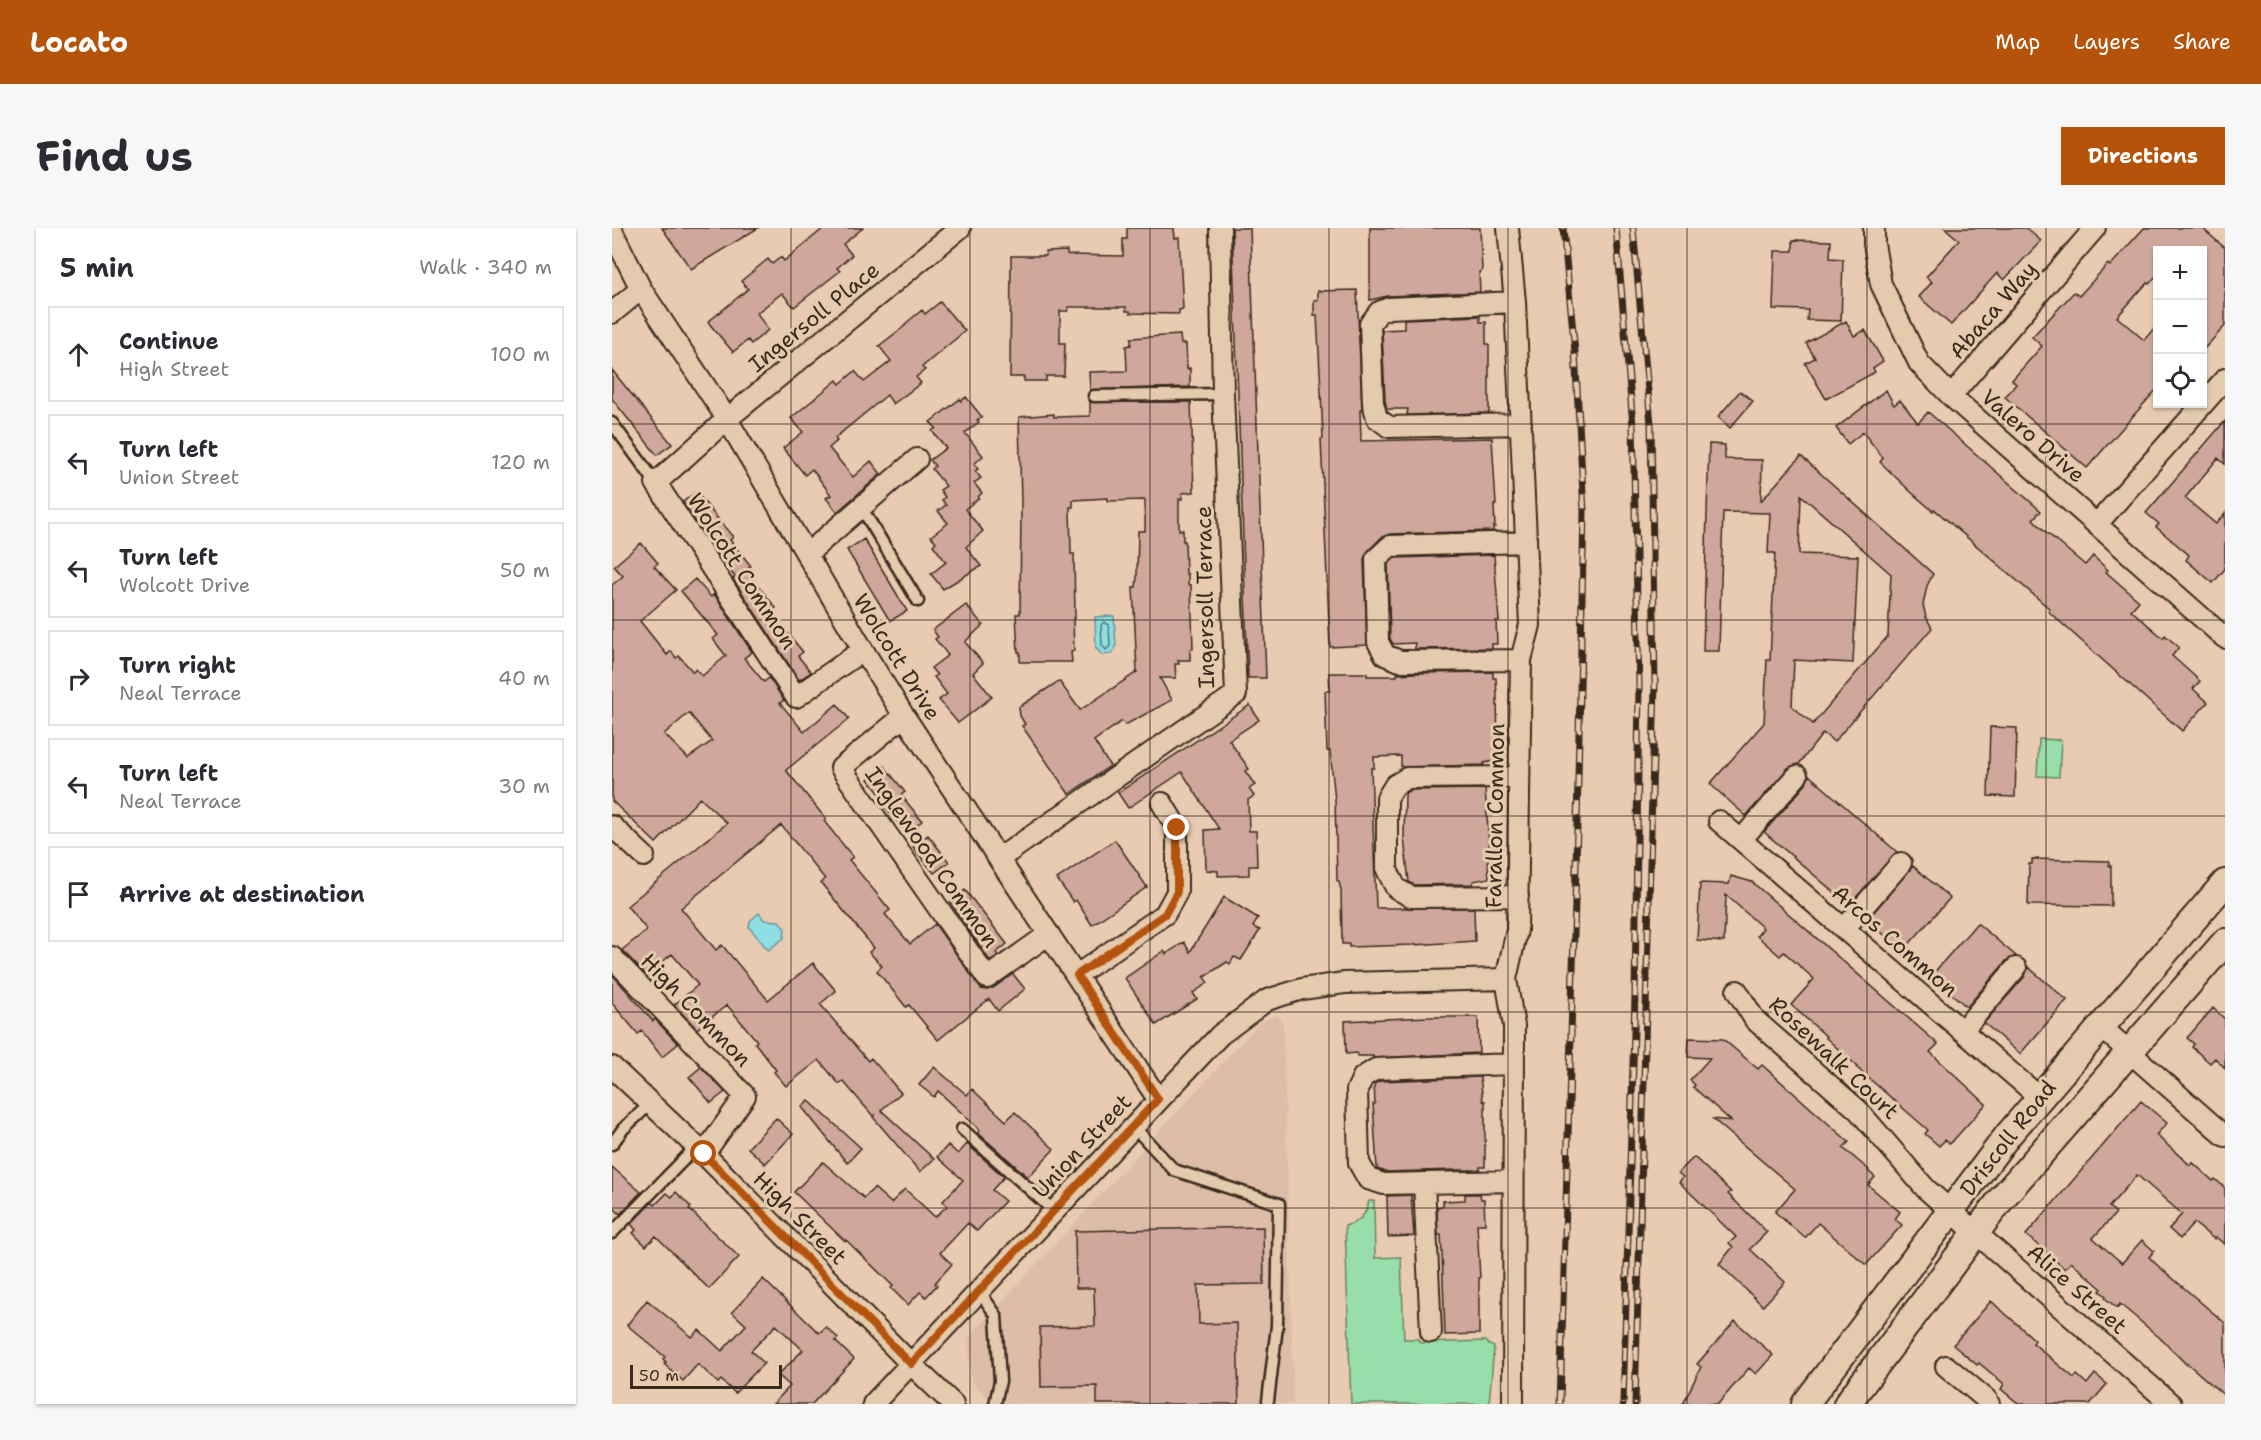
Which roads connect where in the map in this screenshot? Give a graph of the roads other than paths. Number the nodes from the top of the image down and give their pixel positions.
1 (960, 228) edge
2 (1220, 228) edge
3 (1508, 228) edge
4 (1874, 228) edge
5 (2095, 228) edge
6 (612, 231) edge
7 (642, 288) junction
8 (1515, 302) junction
9 (612, 313) edge
10 (2225, 379) edge
11 (1223, 394) junction
12 (1094, 396) dead end
13 (1951, 396) junction
14 (727, 419) junction
15 (612, 423) edge
16 (1521, 424) junction
17 (917, 459) dead end
18 (656, 483) junction
19 (861, 507) junction
20 (2097, 524) junction
21 (1526, 542) junction
22 (807, 554) junction
23 (918, 601) dead end
24 (2225, 638) edge
25 (862, 650) junction
26 (1521, 660) junction
27 (904, 716) junction
28 (1797, 776) dead end
29 (1520, 777) junction
30 (1162, 803) dead end
31 (1719, 821) dead end
32 (612, 826) edge
33 (1741, 840) junction
34 (644, 856) dead end
35 (999, 858) junction
36 (1901, 863) dead end
37 (2225, 882) edge
38 (1518, 896) junction
39 (1844, 929) junction
40 (1049, 934) junction
41 (2225, 942) edge
42 (612, 957) edge
43 (2016, 968) dead end
44 (1077, 975) junction
45 (1506, 979) junction
46 (1737, 991) dead end
47 (2100, 1026) junction
48 (1962, 1031) junction
49 (2129, 1052) junction
50 (1514, 1064) junction
51 (612, 1067) edge
52 (2039, 1097) junction
53 (1158, 1099) junction
54 (650, 1104) junction
55 (1133, 1126) junction
56 (618, 1129) edge
57 (962, 1129) dead end
58 (2225, 1136) edge
59 (612, 1143) edge
60 (700, 1151) junction
61 (1513, 1181) junction
62 (1425, 1183) junction
63 (1054, 1211) junction
64 (1951, 1211) junction
65 (612, 1233) edge
66 (1976, 1233) junction
67 (979, 1291) junction
68 (1431, 1332) dead end
69 (911, 1364) junction
70 (1946, 1366) dead end
71 (1268, 1401) dead end
72 (873, 1404) edge
73 (954, 1404) edge
74 (994, 1404) edge
75 (1513, 1404) edge
76 (1805, 1404) edge
77 (1847, 1404) edge
78 (1989, 1404) edge
79 (2171, 1404) edge

1 - 14 street, Ingersoll Place
2 - 11 street, Ingersoll Terrace
3 - 8 street, Farallon Common
4 - 13 street, Valero Drive
5 - 13 street, Abaca Way
6 - 7 street, Wolcott Drive
7 - 9 street
7 - 14 street, Wolcott Drive
8 - 16 street, Farallon Common
8 - 16 street
10 - 20 street
11 - 12 lane
11 - 35 street, Ingersoll Terrace
13 - 20 street, Valero Drive
14 - 18 street, Wolcott Common
14 - 22 street, Wolcott Drive
15 - 18 lane
16 - 21 street, Farallon Common
17 - 19 street
18 - 25 street, Wolcott Common
19 - 22 street
19 - 23 lane
20 - 24 street, Valero Drive
21 - 26 street, Farallon Common
21 - 26 street
22 - 25 street, Wolcott Drive
25 - 27 street, Wolcott Drive
26 - 29 street, Farallon Common
27 - 35 street, Wolcott Drive
27 - 40 street, Inglewood Common
28 - 33 street
29 - 38 street, Farallon Common
29 - 38 street
30 - 44 street
31 - 33 street, Arcos Common
32 - 34 street
33 - 39 street, Arcos Common
35 - 40 street, Wolcott Drive
36 - 39 street
37 - 47 street, Driscoll Road
38 - 45 street, Farallon Common
39 - 48 street, Arcos Common
40 - 44 street, Wolcott Drive
41 - 49 street, Driscoll Road
42 - 60 street, High Common
43 - 48 street
44 - 53 street, Wolcott Drive
45 - 50 street, Farallon Common
45 - 53 street, Union Street
46 - 64 street, Rosewalk Court
47 - 49 street
47 - 52 street, Driscoll Road
48 - 52 street, Arcos Common
49 - 58 street
49 - 66 street, Driscoll Road
50 - 61 street, Farallon Common
50 - 62 street
51 - 54 street, High Street
52 - 64 street, Driscoll Road
53 - 55 street, Union Street
54 - 56 lane
54 - 60 street, High Street
55 - 63 street, Union Street
55 - 71 lane
56 - 59 lane
57 - 63 lane
60 - 65 lane
60 - 69 street, High Street
61 - 62 street
61 - 75 street, Farallon Common
62 - 68 street
63 - 67 street, Union Street
64 - 66 street, Alice Street
64 - 76 street, Driscoll Road
66 - 77 street, Driscoll Road
66 - 79 street, Alice Street
67 - 69 street, Union Street
67 - 74 lane
69 - 72 street, Union Street
69 - 73 street, High Street
70 - 78 street

